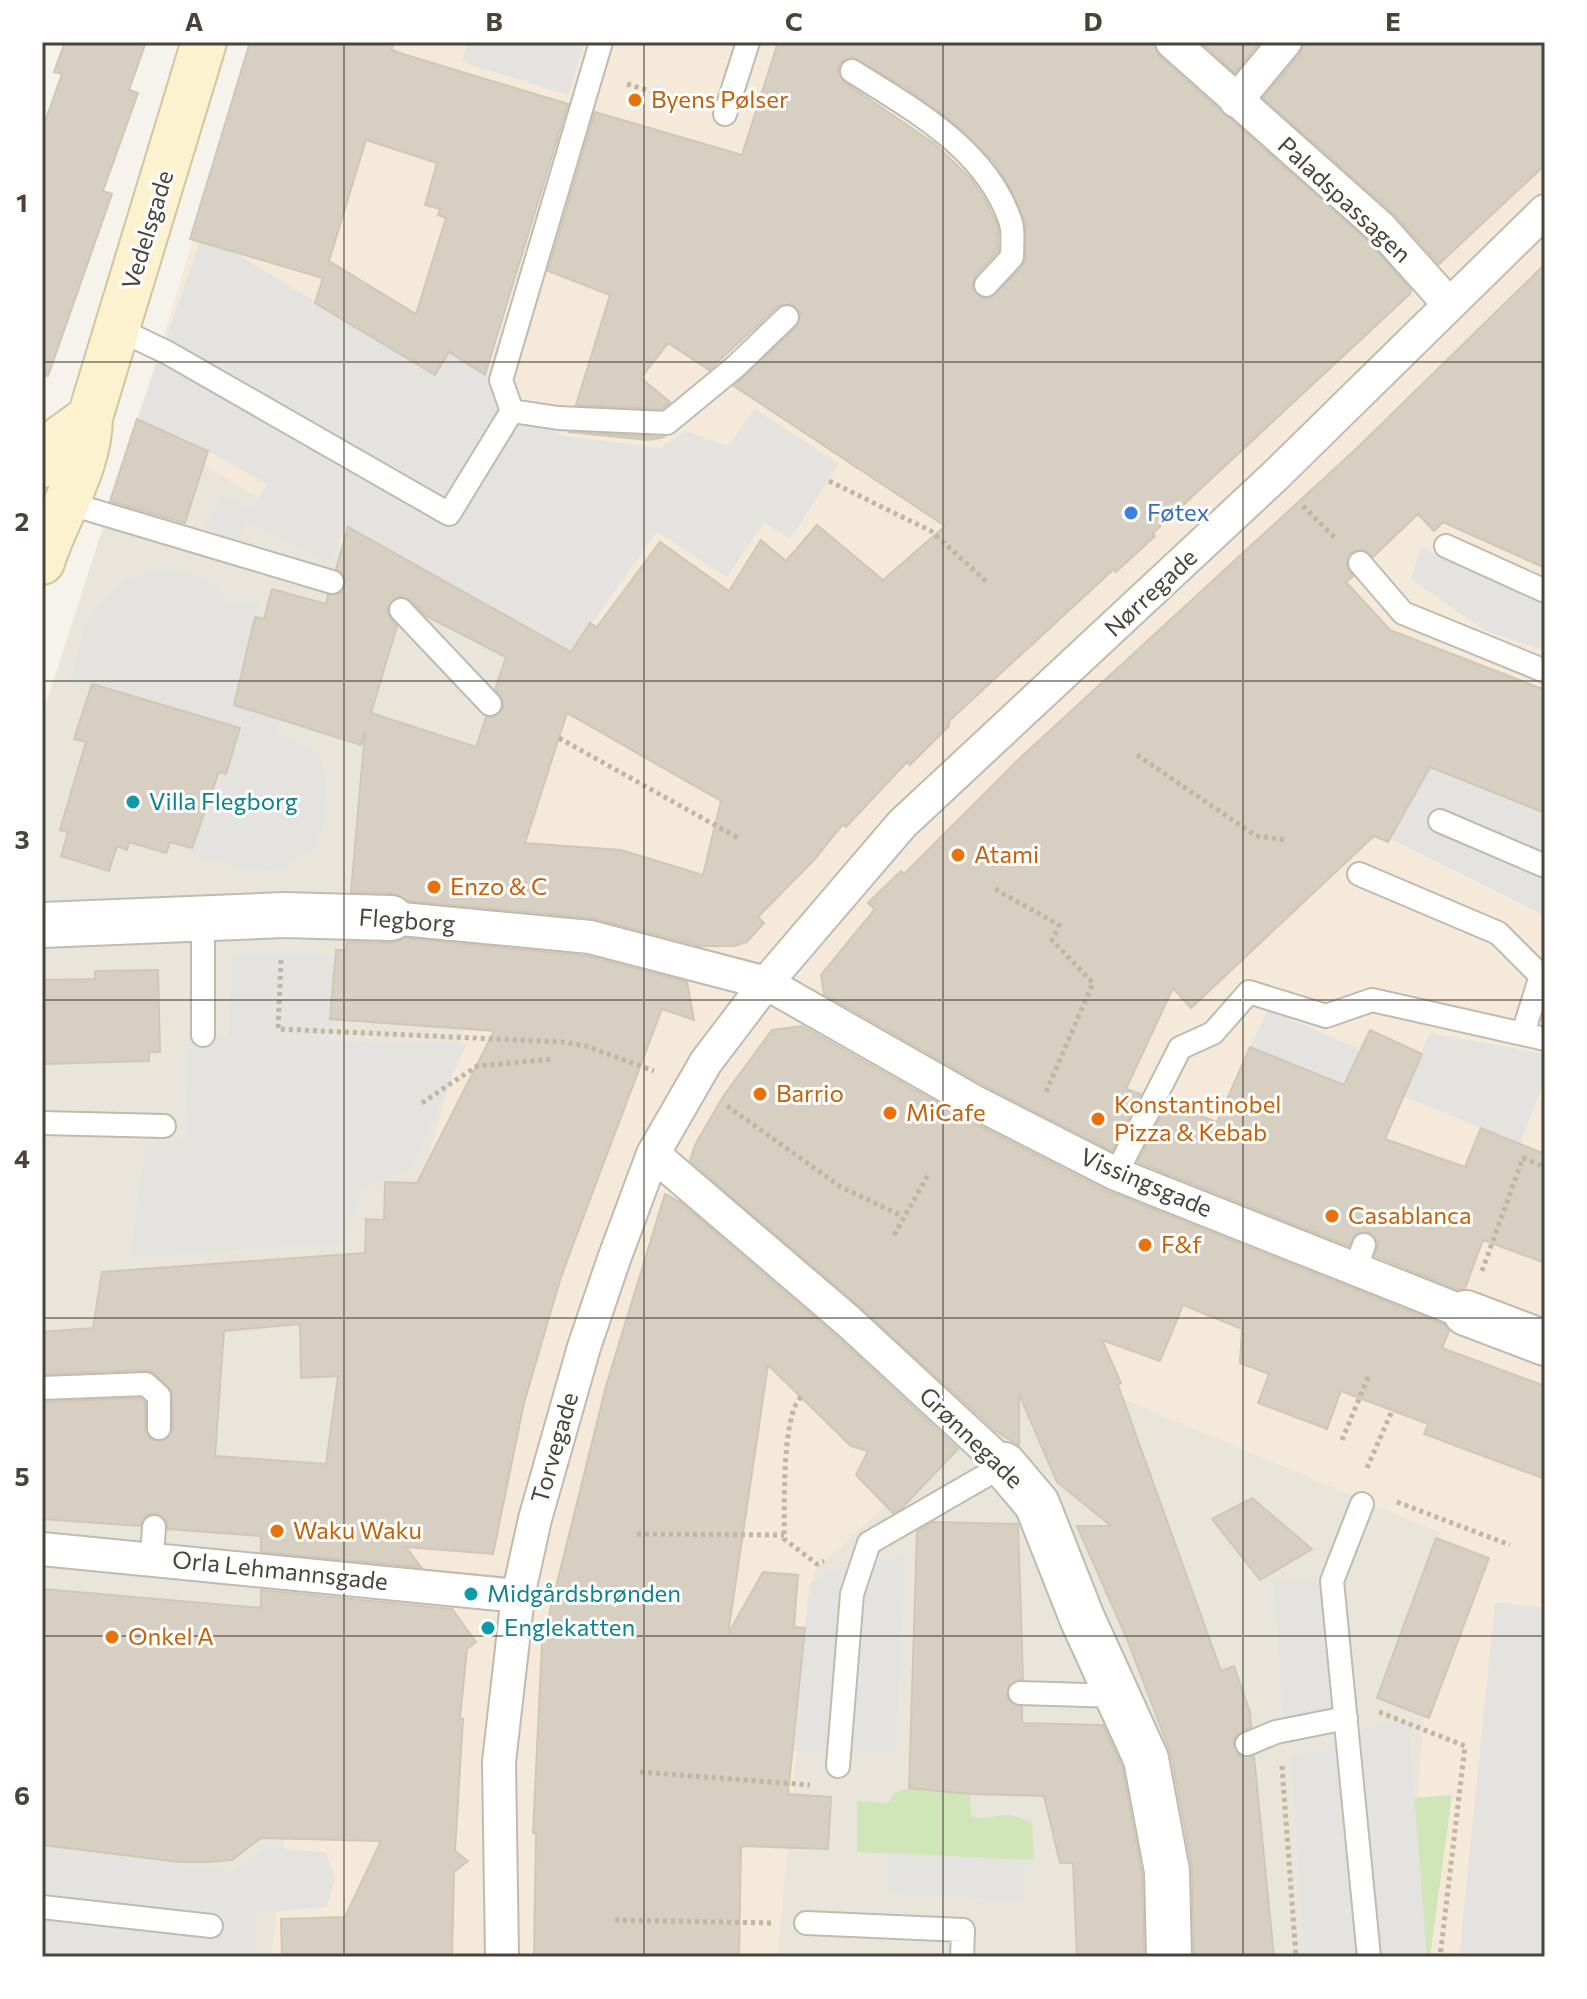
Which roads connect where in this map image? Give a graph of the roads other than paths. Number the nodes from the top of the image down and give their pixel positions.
1 (204, 42) edge
2 (601, 42) edge
3 (748, 42) edge
4 (1172, 42) edge
5 (1285, 42) edge
6 (852, 71) dead end
7 (1236, 101) junction
8 (725, 114) road end
9 (1545, 211) edge
10 (986, 285) dead end
11 (1448, 303) junction
12 (787, 317) dead end
13 (118, 329) junction
14 (512, 411) junction
15 (58, 443) edge
16 (64, 502) junction
17 (1446, 546) dead end
18 (42, 562) edge
19 (1360, 563) road end
20 (332, 582) dead end
21 (1545, 591) edge
22 (401, 610) dead end
23 (1545, 671) edge
24 (490, 704) dead end
25 (1440, 821) dead end
26 (1545, 866) edge
27 (1359, 874) dead end
28 (391, 918) joint
29 (203, 919) junction
30 (42, 925) edge
31 (766, 983) junction
32 (203, 1035) dead end
33 (1534, 1036) edge
34 (42, 1123) edge
35 (164, 1126) dead end
36 (653, 1154) junction
37 (1116, 1174) junction
38 (1466, 1313) joint
39 (1545, 1343) edge
40 (42, 1388) edge
41 (159, 1428) dead end
42 (1004, 1465) junction
43 (1362, 1496) road end
44 (42, 1549) edge
45 (518, 1596) junction
46 (1020, 1693) dead end
47 (1118, 1696) junction
48 (1346, 1718) junction
49 (1247, 1744) dead end
50 (838, 1766) road end
51 (42, 1907) edge
52 (806, 1923) road end
53 (211, 1926) dead end
54 (502, 1957) edge
55 (962, 1957) edge
56 (1169, 1957) edge
57 (1369, 1957) edge

1 - 13 main road, Vedelsgade
2 - 14 lane
3 - 8 lane
4 - 7 street, Paladspassagen
5 - 7 street
6 - 10 lane
7 - 11 street, Paladspassagen
9 - 11 street, Nørregade
11 - 31 street, Nørregade
12 - 14 lane
13 - 14 lane
13 - 15 main road, Vedelsgade
15 - 16 main road, Vedelsgade
16 - 18 main road, Vedelsgade
16 - 20 lane
17 - 21 lane
19 - 23 lane
22 - 24 lane
25 - 26 lane
27 - 33 lane
28 - 29 street, Flegborg
28 - 31 street, Flegborg
29 - 30 street, Flegborg
29 - 32 lane
31 - 36 street, Torvegade
31 - 37 street, Vissingsgade
33 - 37 lane
34 - 35 lane
36 - 42 street, Grønnegade
36 - 45 street, Torvegade
37 - 38 street, Vissingsgade
38 - 39 street, Vissingsgade
40 - 41 lane
42 - 47 street, Grønnegade
42 - 50 lane
43 - 48 lane
44 - 45 street, Orla Lehmannsgade
45 - 54 street, Torvegade
46 - 47 lane
47 - 56 street, Grønnegade
48 - 49 lane
48 - 57 lane
51 - 53 lane
52 - 55 lane

